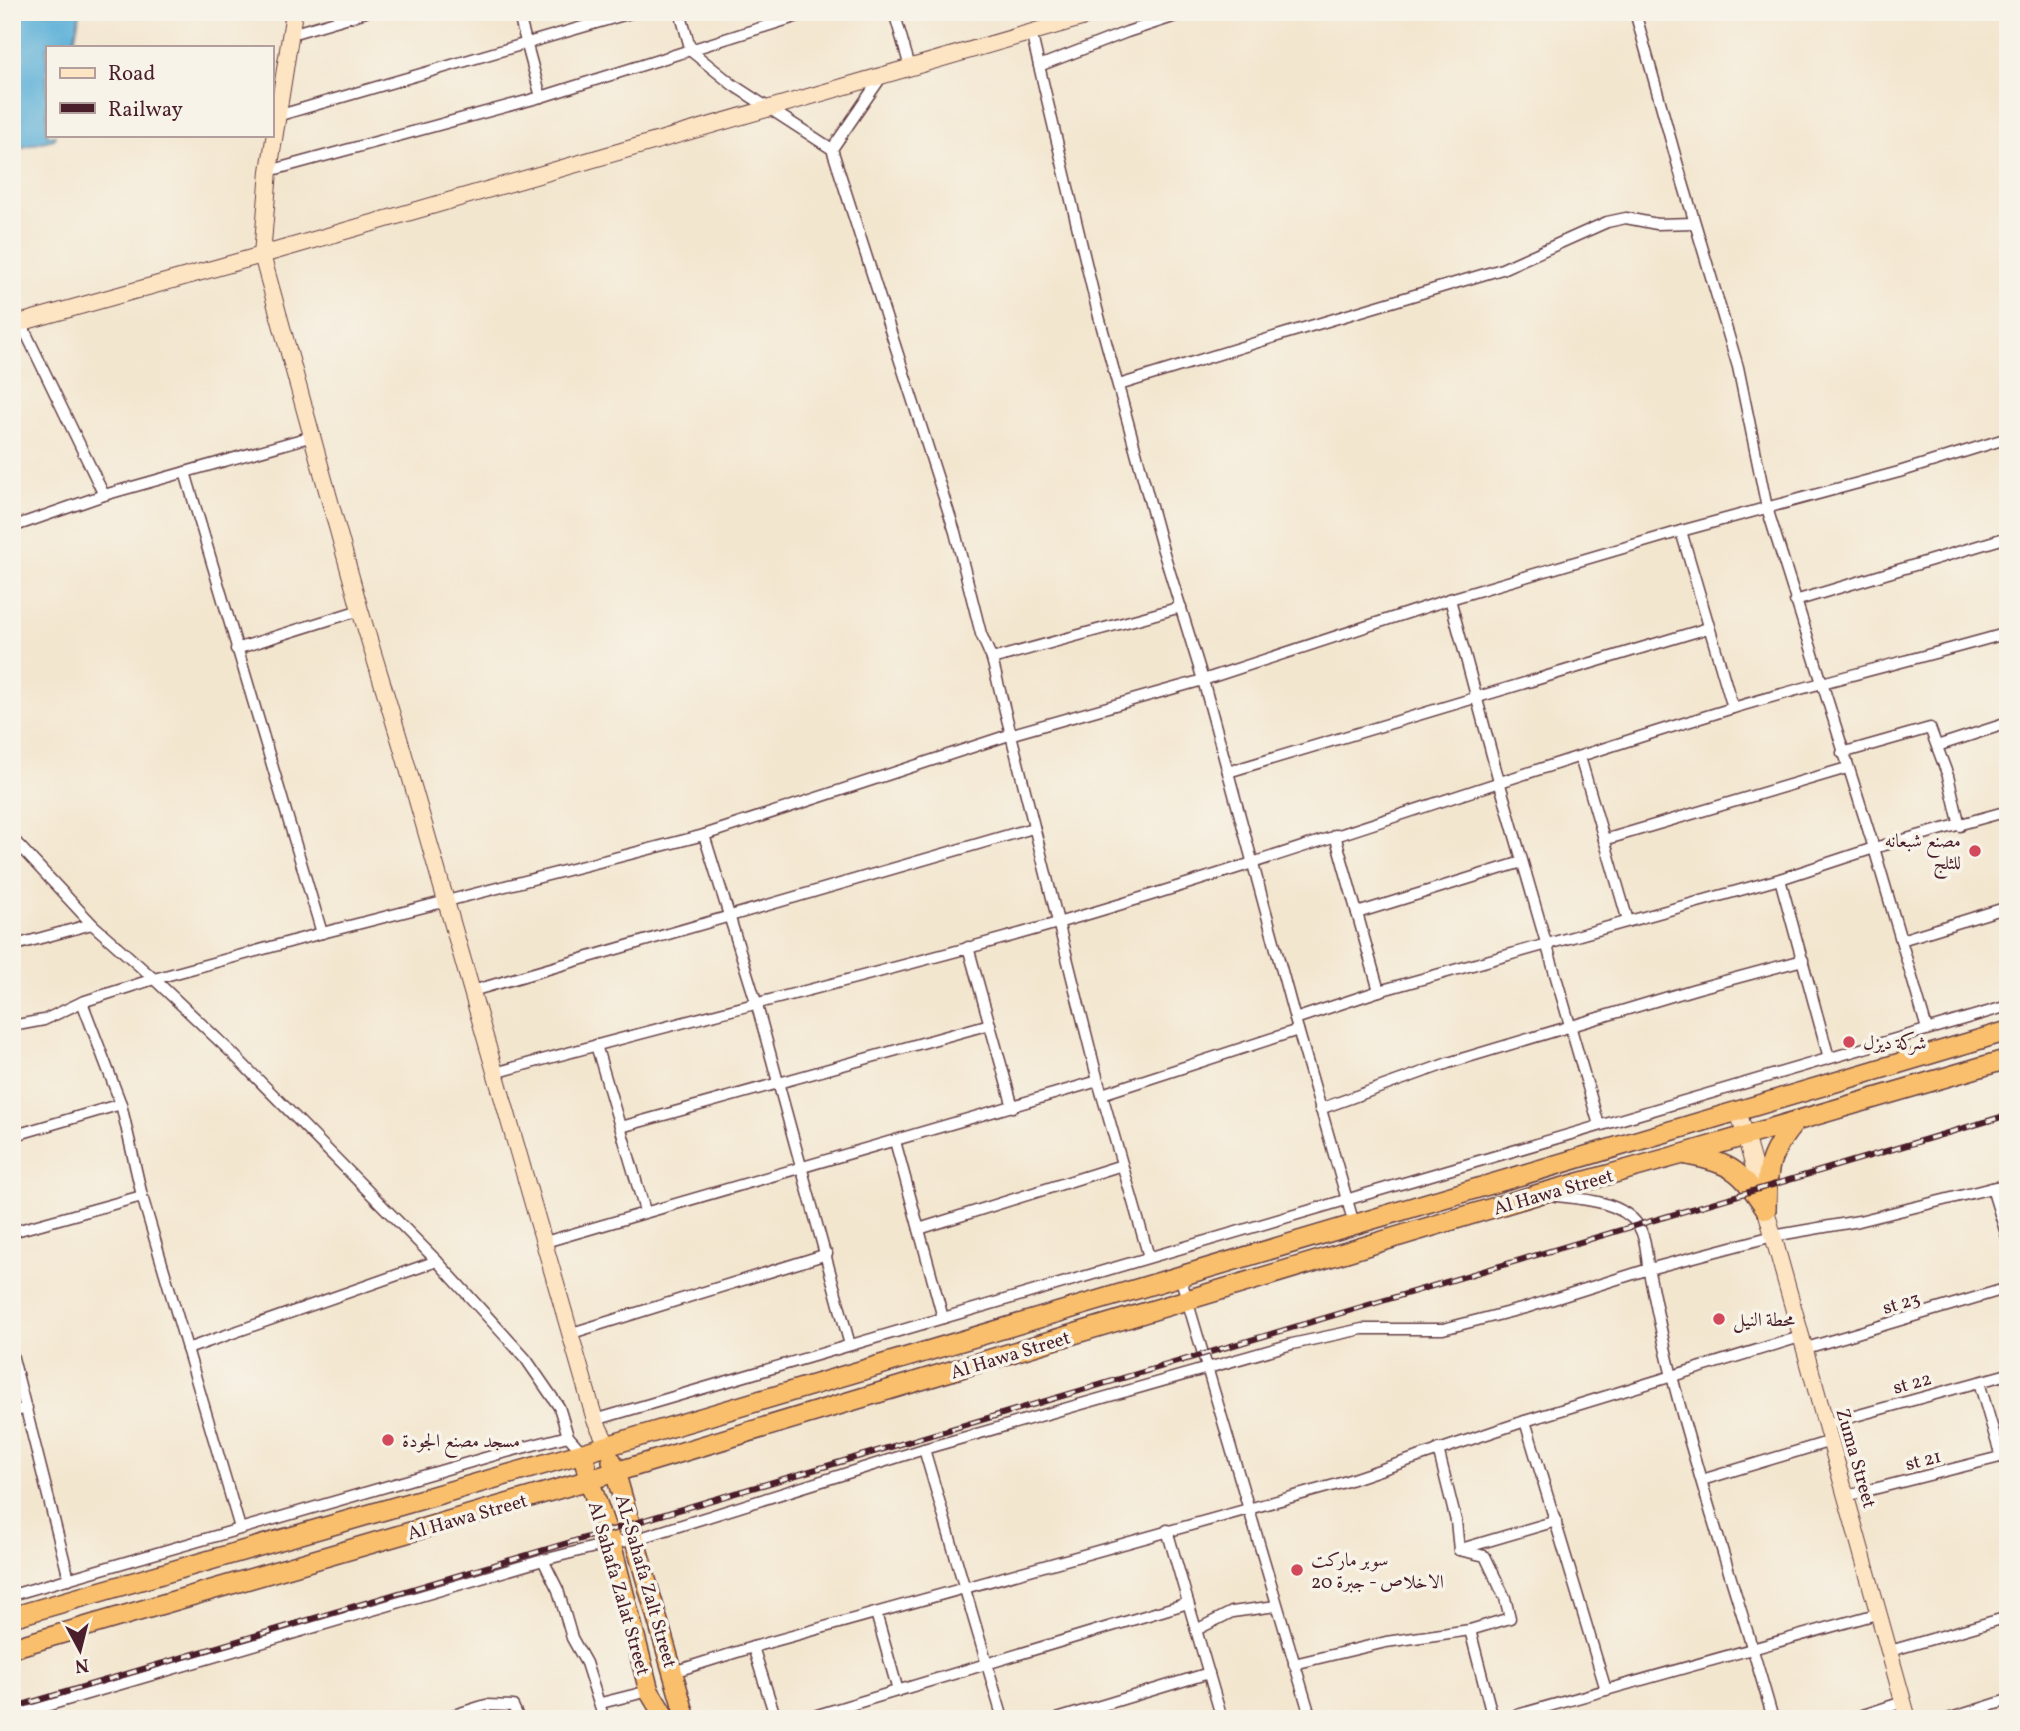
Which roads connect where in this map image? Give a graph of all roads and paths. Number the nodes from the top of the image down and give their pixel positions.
1 (295, 12) edge
2 (366, 12) edge
3 (518, 12) edge
4 (634, 12) edge
5 (680, 12) edge
6 (811, 12) edge
7 (894, 12) edge
8 (1102, 12) edge
9 (1188, 12) edge
10 (1635, 12) edge
11 (1031, 32) junction
12 (291, 34) junction
13 (527, 45) junction
14 (691, 51) junction
15 (910, 66) junction
16 (1039, 66) junction
17 (883, 75) junction
18 (541, 97) junction
19 (769, 110) junction
20 (277, 116) junction
21 (832, 149) junction
22 (269, 171) junction
23 (1694, 223) junction
24 (262, 256) junction
25 (17, 324) edge
26 (1119, 385) junction
27 (313, 436) junction
28 (2008, 438) edge
29 (185, 472) junction
30 (104, 495) junction
31 (1767, 508) junction
32 (12, 527) edge
33 (1681, 531) junction
34 (2008, 537) edge
35 (1450, 599) junction
36 (1795, 601) junction
37 (1181, 607) junction
38 (360, 610) junction
39 (1708, 628) junction
40 (2008, 633) edge
41 (236, 649) junction
42 (992, 659) junction
43 (1203, 680) junction
44 (1821, 683) junction
45 (1475, 697) junction
46 (1733, 708) junction
47 (2008, 723) edge
48 (1009, 735) junction
49 (1937, 746) junction
50 (1842, 753) junction
51 (1580, 757) junction
52 (1847, 768) junction
53 (1228, 772) junction
54 (1499, 781) junction
55 (2008, 811) edge
56 (1960, 826) junction
57 (1033, 828) junction
58 (704, 835) junction
59 (1335, 835) junction
60 (1604, 840) junction
61 (14, 844) edge
62 (1874, 848) junction
63 (1522, 862) junction
64 (1252, 865) junction
65 (1780, 879) junction
66 (447, 902) junction
67 (2008, 906) edge
68 (1357, 913) junction
69 (729, 918) junction
70 (1628, 921) junction
71 (1058, 922) junction
72 (92, 924) junction
73 (322, 933) junction
74 (1901, 940) junction
75 (1546, 944) junction
76 (12, 946) edge
77 (968, 947) junction
78 (1803, 960) junction
79 (154, 979) junction
80 (472, 991) junction
81 (1379, 991) junction
82 (82, 1002) junction
83 (756, 1002) junction
84 (2008, 1006) edge
85 (990, 1024) junction
86 (1296, 1025) junction
87 (12, 1026) edge
88 (1569, 1026) junction
89 (1927, 1029) junction
90 (2008, 1031) edge
91 (597, 1045) junction
92 (1829, 1058) junction
93 (2008, 1059) edge
94 (495, 1073) junction
95 (1098, 1080) junction
96 (779, 1083) junction
97 (1102, 1094) junction
98 (121, 1104) junction
99 (1013, 1107) junction
100 (1320, 1109) junction
101 (1738, 1110) junction
102 (1796, 1121) junction
103 (1599, 1125) junction
104 (621, 1127) junction
105 (12, 1136) edge
106 (1744, 1136) junction
107 (895, 1141) junction
108 (1683, 1154) junction
109 (1122, 1165) junction
110 (802, 1168) junction
111 (2008, 1184) edge
112 (1992, 1188) junction
113 (1539, 1194) junction
114 (142, 1196) junction
115 (1346, 1200) junction
116 (1766, 1209) junction
117 (645, 1211) junction
118 (1354, 1224) junction
119 (919, 1228) junction
120 (12, 1232) edge
121 (1773, 1236) junction
122 (2008, 1240) edge
123 (545, 1242) junction
124 (827, 1254) junction
125 (1149, 1257) junction
126 (437, 1261) junction
127 (1649, 1269) junction
128 (1180, 1276) junction
129 (2008, 1289) edge
130 (1189, 1300) junction
131 (943, 1318) junction
132 (572, 1333) junction
133 (1802, 1343) junction
134 (850, 1345) junction
135 (187, 1349) junction
136 (12, 1354) edge
137 (1207, 1368) junction
138 (2008, 1374) edge
139 (1672, 1376) junction
140 (1979, 1382) junction
141 (27, 1408) junction
142 (12, 1412) edge
143 (595, 1420) junction
144 (1525, 1421) junction
145 (1826, 1424) junction
146 (568, 1436) junction
147 (1831, 1441) junction
148 (607, 1444) junction
149 (924, 1449) junction
150 (1438, 1449) junction
151 (583, 1453) junction
152 (2004, 1456) edge
153 (615, 1472) junction
154 (589, 1480) junction
155 (1702, 1480) junction
156 (1846, 1496) junction
157 (1247, 1509) junction
158 (1556, 1521) junction
159 (240, 1528) junction
160 (1167, 1530) junction
161 (634, 1540) junction
162 (192, 1543) junction
163 (611, 1543) junction
164 (1459, 1550) junction
165 (543, 1560) junction
166 (198, 1563) junction
167 (69, 1580) junction
168 (964, 1588) junction
169 (12, 1595) edge
170 (1188, 1603) junction
171 (1276, 1606) junction
172 (876, 1613) junction
173 (1880, 1613) junction
174 (12, 1617) edge
175 (2008, 1617) edge
176 (1196, 1630) junction
177 (1470, 1630) junction
178 (753, 1647) junction
179 (12, 1648) edge
180 (1753, 1648) junction
181 (1890, 1651) junction
182 (1294, 1664) junction
183 (987, 1665) junction
184 (673, 1672) junction
185 (1209, 1673) junction
186 (649, 1690) junction
187 (1606, 1690) junction
188 (898, 1691) junction
189 (2008, 1700) edge
190 (1903, 1702) junction
191 (601, 1703) junction
192 (1538, 1714) edge
193 (12, 1716) edge
194 (442, 1719) edge
195 (519, 1719) edge
196 (604, 1719) edge
197 (666, 1719) edge
198 (686, 1719) edge
199 (776, 1719) edge
200 (804, 1719) edge
201 (1003, 1719) edge
202 (1057, 1719) edge
203 (1222, 1719) edge
204 (1311, 1719) edge
205 (1493, 1719) edge
206 (1503, 1719) edge
207 (1773, 1719) edge
208 (1851, 1719) edge
209 (1909, 1719) edge
210 (1948, 1719) edge

1 - 12 street
2 - 12 street
3 - 13 street
4 - 13 street
5 - 14 street
6 - 14 street
7 - 15 street
8 - 11 street
9 - 16 street
10 - 23 street
11 - 15 street
11 - 16 street
12 - 20 street
13 - 18 street
13 - 20 street
14 - 18 street
14 - 19 street
15 - 17 street
16 - 26 street
17 - 19 street
17 - 21 street
18 - 22 street
19 - 21 street
19 - 24 street
20 - 22 street
21 - 42 street
22 - 24 street
23 - 26 street
23 - 31 street
24 - 25 street
24 - 27 street
25 - 30 street
26 - 37 street
27 - 29 street
27 - 38 street
28 - 31 street
29 - 30 street
29 - 41 street
30 - 32 street
31 - 33 street
31 - 36 street
33 - 35 street
33 - 39 street
34 - 36 street
35 - 43 street
35 - 45 street
36 - 44 street
37 - 42 street
37 - 43 street
38 - 41 street
38 - 66 street
39 - 45 street
39 - 46 street
40 - 44 street
41 - 73 street
42 - 48 street
43 - 48 street
43 - 53 street
44 - 46 street
44 - 50 street
45 - 53 street
45 - 54 street
46 - 51 street
47 - 49 street
48 - 57 street
48 - 58 street
49 - 50 street
49 - 56 street
50 - 52 street
51 - 54 street
51 - 60 street
52 - 60 street
52 - 62 street
53 - 64 street
54 - 59 street
54 - 63 street
55 - 56 street
56 - 62 street
57 - 69 street
57 - 71 street
58 - 66 street
58 - 69 street
59 - 64 street
59 - 68 street
60 - 70 street
61 - 72 street
62 - 65 street
62 - 74 street
63 - 68 street
63 - 75 street
64 - 71 street
64 - 86 street
65 - 70 street
65 - 78 street
66 - 73 street
66 - 80 street
67 - 74 street
68 - 81 street
69 - 80 street
69 - 83 street
70 - 75 street
71 - 77 street
71 - 95 street
72 - 76 street
72 - 79 street
73 - 79 street
74 - 89 street
75 - 81 street
75 - 88 street
77 - 83 street
77 - 85 street
78 - 88 street
78 - 92 street
79 - 82 street
79 - 126 street
80 - 94 street
81 - 86 street
82 - 87 street
82 - 98 street
83 - 91 street
83 - 96 street
84 - 89 street
85 - 96 street
85 - 99 street
86 - 97 street
86 - 100 street
88 - 100 street
88 - 103 street
89 - 92 street
90 - 101 highway, Al Hawa Street
91 - 94 street
91 - 104 street
92 - 103 street
93 - 102 highway, Al Hawa Street
94 - 123 street
95 - 97 street
95 - 99 street
96 - 104 street
96 - 110 street
97 - 109 street
98 - 105 street
98 - 114 street
99 - 107 street
100 - 115 street
101 - 106 street, Zuma Street
101 - 118 highway, Al Hawa Street
102 - 106 highway, Al Hawa Street
102 - 116 highway
103 - 115 street
104 - 117 street
106 - 108 highway, Al Hawa Street
106 - 116 street, Zuma Street
107 - 110 street
107 - 119 street
108 - 113 highway, Al Hawa Street
108 - 116 highway
109 - 119 street
109 - 125 street
110 - 117 street
110 - 124 street
111 - 112 street
112 - 121 street
112 - 122 street
113 - 127 street
113 - 130 highway, Al Hawa Street
114 - 120 street
114 - 135 street
115 - 118 street
115 - 125 street
116 - 121 street, Zuma Street
117 - 123 street
118 - 128 highway, Al Hawa Street
119 - 131 street
121 - 127 street
121 - 133 street, Zuma Street
123 - 132 street
124 - 132 street
124 - 134 street
125 - 131 street
126 - 135 street
126 - 146 street
127 - 137 street
127 - 139 street
128 - 130 street
128 - 148 highway, Al Hawa Street
129 - 133 street, st 23
130 - 137 street
130 - 153 highway, Al Hawa Street
131 - 134 street
132 - 143 street
133 - 139 street, st 23
133 - 145 street, Zuma Street
134 - 143 street
135 - 159 street
136 - 141 street
137 - 149 street
137 - 157 street
138 - 140 street, st 22
139 - 144 street, st 23
139 - 155 street
140 - 145 street, st 22
140 - 152 street
141 - 142 street
141 - 167 street
143 - 148 street
144 - 150 street, st 23
144 - 158 street
145 - 147 street, Zuma Street
146 - 151 street
146 - 159 street
147 - 155 street
147 - 156 street, Zuma Street
148 - 151 highway, Al Hawa Street
148 - 153 highway, AL-Sahafa Zalt Street
149 - 161 street
149 - 168 street
150 - 157 street, st 23
150 - 164 street
151 - 154 highway, Al Sahafa Zalat Street
151 - 166 highway, Al Hawa Street
152 - 156 street, st 21
153 - 154 highway, Al Hawa Street
153 - 161 highway, AL-Sahafa Zalt Street
154 - 163 highway, Al Sahafa Zalat Street
154 - 179 highway, Al Hawa Street
155 - 180 street
156 - 173 street, Zuma Street
157 - 160 street, st 23
157 - 171 street
158 - 164 street
158 - 187 street
159 - 162 street
160 - 168 street, st 23
160 - 170 street
161 - 163 street
161 - 184 highway, AL-Sahafa Zalt Street
162 - 166 street
162 - 167 street
163 - 165 street
163 - 186 highway, Al Sahafa Zalat Street
164 - 177 street
165 - 191 street
165 - 193 street
166 - 174 highway, Al Hawa Street
167 - 169 street
168 - 172 street, st 23
168 - 183 street
170 - 176 street
170 - 183 street
171 - 176 street
171 - 182 street
172 - 178 street, st 23
172 - 188 street
173 - 180 street
173 - 181 street, Zuma Street
175 - 181 street
176 - 185 street
177 - 182 street
177 - 205 street
178 - 184 street, st 23
178 - 199 street
180 - 187 street
180 - 207 street
181 - 190 street, Zuma Street
182 - 204 street
183 - 188 street
183 - 201 street
184 - 198 highway, AL-Sahafa Zalt Street
185 - 202 street
185 - 203 street
186 - 191 street
186 - 197 highway, Al Sahafa Zalat Street
187 - 192 street
188 - 200 street
189 - 210 street
190 - 208 street
190 - 209 street, Zuma Street
191 - 196 street
192 - 206 street
194 - 195 street

